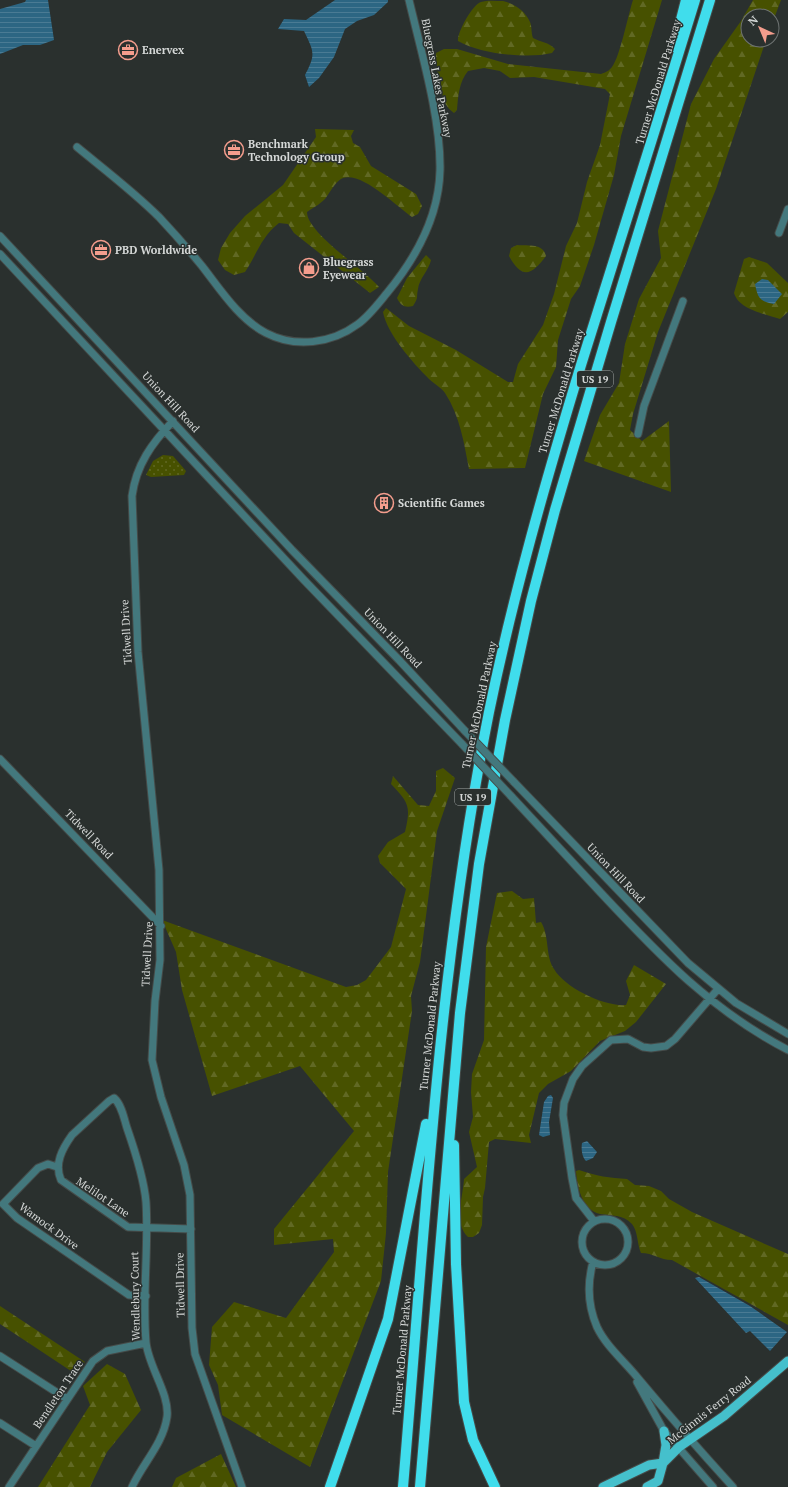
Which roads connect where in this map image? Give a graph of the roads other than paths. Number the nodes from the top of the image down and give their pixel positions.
1 (409, 0) edge
2 (686, 0) edge
3 (695, 0) edge
4 (710, 0) edge
5 (715, 0) edge
6 (697, 42) junction
7 (77, 147) dead end
8 (643, 171) junction
9 (788, 209) edge
10 (779, 233) dead end
11 (0, 236) edge
12 (0, 254) edge
13 (683, 301) dead end
14 (173, 421) junction
15 (164, 431) junction
16 (638, 434) dead end
17 (0, 759) edge
18 (160, 926) junction
19 (718, 989) junction
20 (709, 999) junction
21 (788, 1034) edge
22 (788, 1050) edge
23 (436, 1075) junction
24 (453, 1087) junction
25 (57, 1167) junction
26 (594, 1221) junction
27 (146, 1229) junction
28 (191, 1229) junction
29 (593, 1262) junction
30 (146, 1296) junction
31 (146, 1343) junction
32 (0, 1356) edge
33 (788, 1361) edge
34 (630, 1369) junction
35 (67, 1400) junction
36 (0, 1423) edge
37 (664, 1432) junction
38 (688, 1439) junction
39 (36, 1446) junction
40 (679, 1447) junction
41 (663, 1463) junction
42 (9, 1487) edge
43 (132, 1487) edge
44 (242, 1487) edge
45 (330, 1487) edge
46 (403, 1487) edge
47 (420, 1487) edge
48 (494, 1487) edge
49 (602, 1487) edge
50 (647, 1487) edge
51 (713, 1487) edge
52 (733, 1487) edge

1 - 7 street, Bluegrass Lakes Parkway
2 - 8 highway
3 - 8 highway, Turner McDonald Parkway / US 19
4 - 6 highway, US 19
5 - 6 highway
6 - 24 highway, US 19
8 - 23 highway, Turner McDonald Parkway / US 19
9 - 10 street
11 - 14 street, Union Hill Road
12 - 15 street
13 - 16 street
14 - 15 street, Tidwell Drive
14 - 19 street, Union Hill Road, bridge
15 - 18 street, Tidwell Drive
15 - 20 street, bridge
17 - 18 street, Tidwell Road
18 - 28 street, Tidwell Drive
19 - 20 street
19 - 21 street, Union Hill Road
20 - 22 street
20 - 26 street
23 - 45 highway
23 - 46 highway, Turner McDonald Parkway / US 19
24 - 47 highway, US 19
24 - 48 highway
25 - 27 street, Melilot Lane
25 - 27 street, Wendlebury Court
25 - 30 street, Wamock Drive
26 - 29 street
26 - 29 street
27 - 28 street, Melilot Lane
27 - 30 street, Wendlebury Court
28 - 44 street, Tidwell Drive
29 - 34 street
30 - 31 street, Wendlebury Court
31 - 35 street, Bendleton Trace
31 - 43 street, Wendlebury Court
32 - 35 street
33 - 38 main road, McGinnis Ferry Road
34 - 37 street
34 - 38 street
35 - 39 street, Bendleton Trace
36 - 39 street
37 - 40 street
37 - 41 main road
38 - 40 main road, McGinnis Ferry Road
38 - 52 street
39 - 42 street, Bendleton Trace
40 - 41 main road, McGinnis Ferry Road
40 - 51 street
41 - 49 main road
41 - 50 main road, McGinnis Ferry Road

